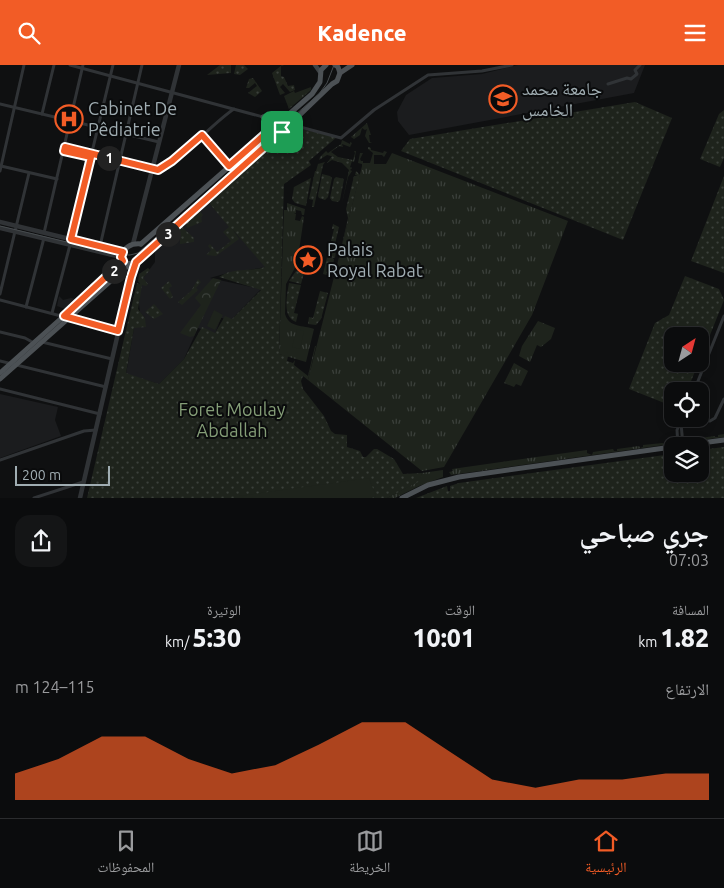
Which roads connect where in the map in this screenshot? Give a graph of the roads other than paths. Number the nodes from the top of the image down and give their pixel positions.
1 (24, 65) edge
2 (54, 65) edge
3 (70, 65) edge
4 (113, 65) edge
5 (142, 65) edge
6 (179, 65) edge
7 (315, 65) edge
8 (326, 65) edge
9 (334, 65) edge
10 (352, 65) edge
11 (512, 65) edge
12 (640, 65) edge
13 (83, 67) edge
14 (340, 73) junction
15 (321, 75) junction
16 (110, 76) junction
17 (138, 83) junction
18 (332, 84) junction
19 (608, 84) dead end
20 (172, 92) junction
21 (0, 104) edge
22 (16, 107) junction
23 (234, 109) junction
24 (42, 114) junction
25 (263, 117) junction
26 (71, 121) junction
27 (280, 121) junction
28 (290, 124) junction
29 (99, 127) junction
30 (272, 128) junction
31 (126, 134) junction
32 (202, 135) junction
33 (159, 142) junction
34 (64, 149) junction
35 (92, 156) junction
36 (119, 162) junction
37 (1, 166) junction
38 (229, 166) junction
39 (155, 170) junction
40 (0, 171) edge
41 (29, 173) junction
42 (57, 179) junction
43 (0, 222) edge
44 (0, 228) edge
45 (15, 228) junction
46 (44, 235) junction
47 (71, 242) junction
48 (137, 244) junction
49 (100, 246) junction
50 (145, 253) junction
51 (122, 257) junction
52 (132, 263) junction
53 (0, 294) edge
54 (0, 300) edge
55 (26, 307) junction
56 (52, 313) junction
57 (724, 315) edge
58 (66, 317) junction
59 (0, 331) edge
60 (118, 331) junction
61 (38, 342) junction
62 (112, 359) junction
63 (0, 361) edge
64 (13, 364) junction
65 (0, 373) edge
66 (0, 379) edge
67 (698, 382) edge
68 (106, 387) junction
69 (0, 389) edge
70 (724, 399) edge
71 (100, 414) junction
72 (709, 421) edge
73 (96, 430) junction
74 (724, 442) edge
75 (709, 443) edge
76 (709, 445) edge
77 (664, 450) edge
78 (664, 450) edge
79 (0, 461) edge
80 (84, 482) junction
81 (34, 498) edge
82 (80, 498) edge
83 (402, 498) edge
84 (409, 498) edge

1 - 22 street
2 - 24 street
3 - 13 street
4 - 16 street
5 - 17 street
6 - 20 street
7 - 15 main road
8 - 15 main road
9 - 14 main road
10 - 14 main road
11 - 28 street
12 - 19 street
13 - 16 street
13 - 26 street
14 - 18 main road
15 - 18 main road
15 - 27 main road
16 - 17 street
16 - 29 street
17 - 20 street
17 - 31 street
18 - 28 main road
20 - 23 street
20 - 33 street
21 - 22 street
22 - 24 street
22 - 37 street
23 - 25 street
23 - 32 street
24 - 26 street
25 - 27 street
25 - 30 main road
26 - 29 street
26 - 34 street
27 - 28 street
27 - 30 main road
28 - 50 main road
29 - 31 street
29 - 35 street
30 - 38 main road
31 - 33 street
31 - 36 street
32 - 38 street
32 - 39 street
33 - 39 street
34 - 35 street
34 - 42 street
35 - 36 street
35 - 47 street
36 - 39 street
36 - 49 street
37 - 40 street
37 - 41 street
38 - 48 main road
39 - 48 street
41 - 42 street
41 - 45 street
42 - 46 street
43 - 45 street
44 - 45 street
45 - 46 street
45 - 53 street
46 - 47 street
46 - 55 street
47 - 49 street
47 - 51 street
47 - 56 street
48 - 50 main road
48 - 51 main road
49 - 51 street
50 - 52 main road
51 - 52 main road
51 - 58 main road
52 - 58 main road
52 - 60 street
54 - 55 street
55 - 56 street
56 - 58 street
57 - 67 street
58 - 60 street
58 - 61 main road
59 - 61 street
60 - 62 street
61 - 62 street
61 - 64 main road
62 - 68 street
63 - 64 street
64 - 65 main road
64 - 66 main road
64 - 68 street
68 - 71 street
69 - 71 street
70 - 72 street
71 - 73 street
73 - 79 street
73 - 80 street
74 - 75 main road
74 - 76 main road
77 - 83 main road
78 - 84 main road
80 - 81 street
80 - 82 street

